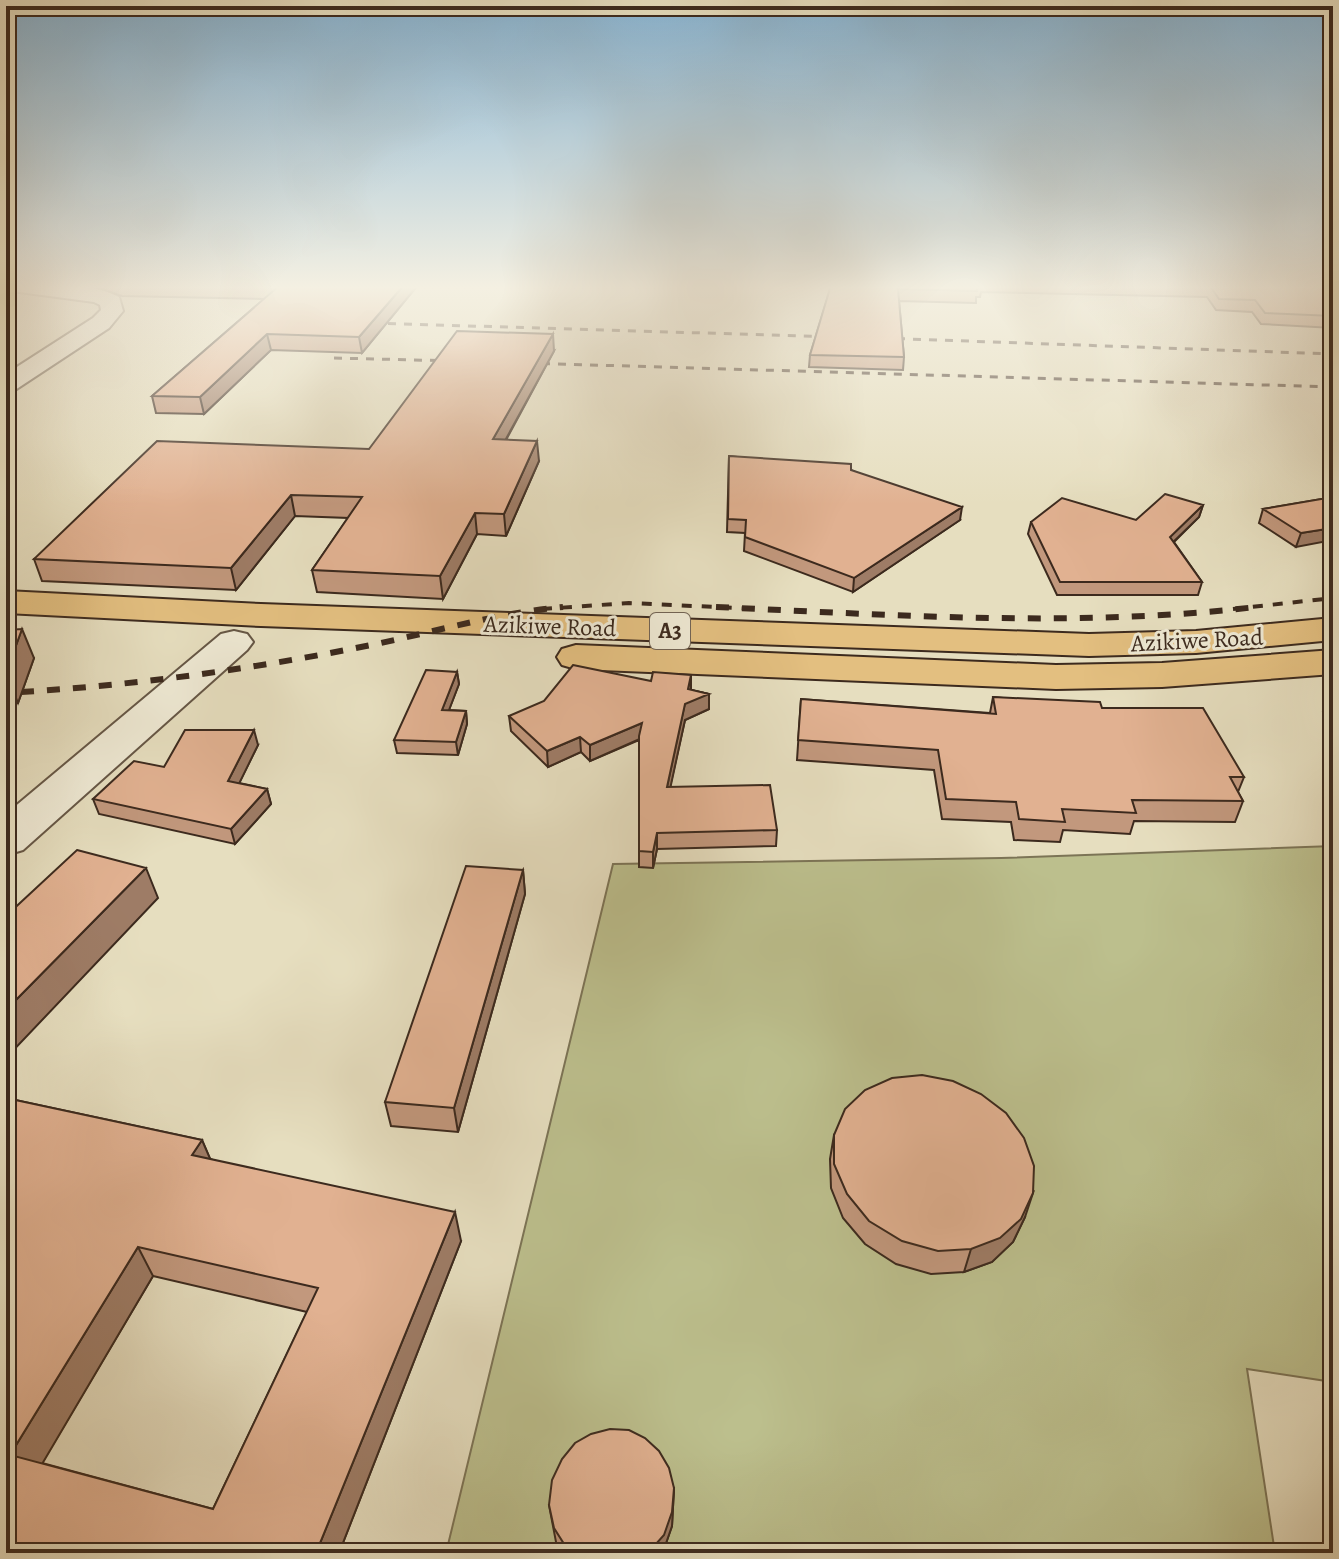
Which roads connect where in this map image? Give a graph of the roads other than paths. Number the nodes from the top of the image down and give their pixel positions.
1 (48, 358) edge
2 (6, 385) edge
3 (6, 602) edge
4 (1333, 629) edge
5 (6, 633) edge
6 (234, 642) junction
7 (1333, 662) edge
8 (6, 839) edge

1 - 2 street
3 - 4 main road, Azikiwe Road / A3
5 - 6 main road, Azikiwe Road / A3
6 - 7 main road, Azikiwe Road / A3
6 - 8 street

